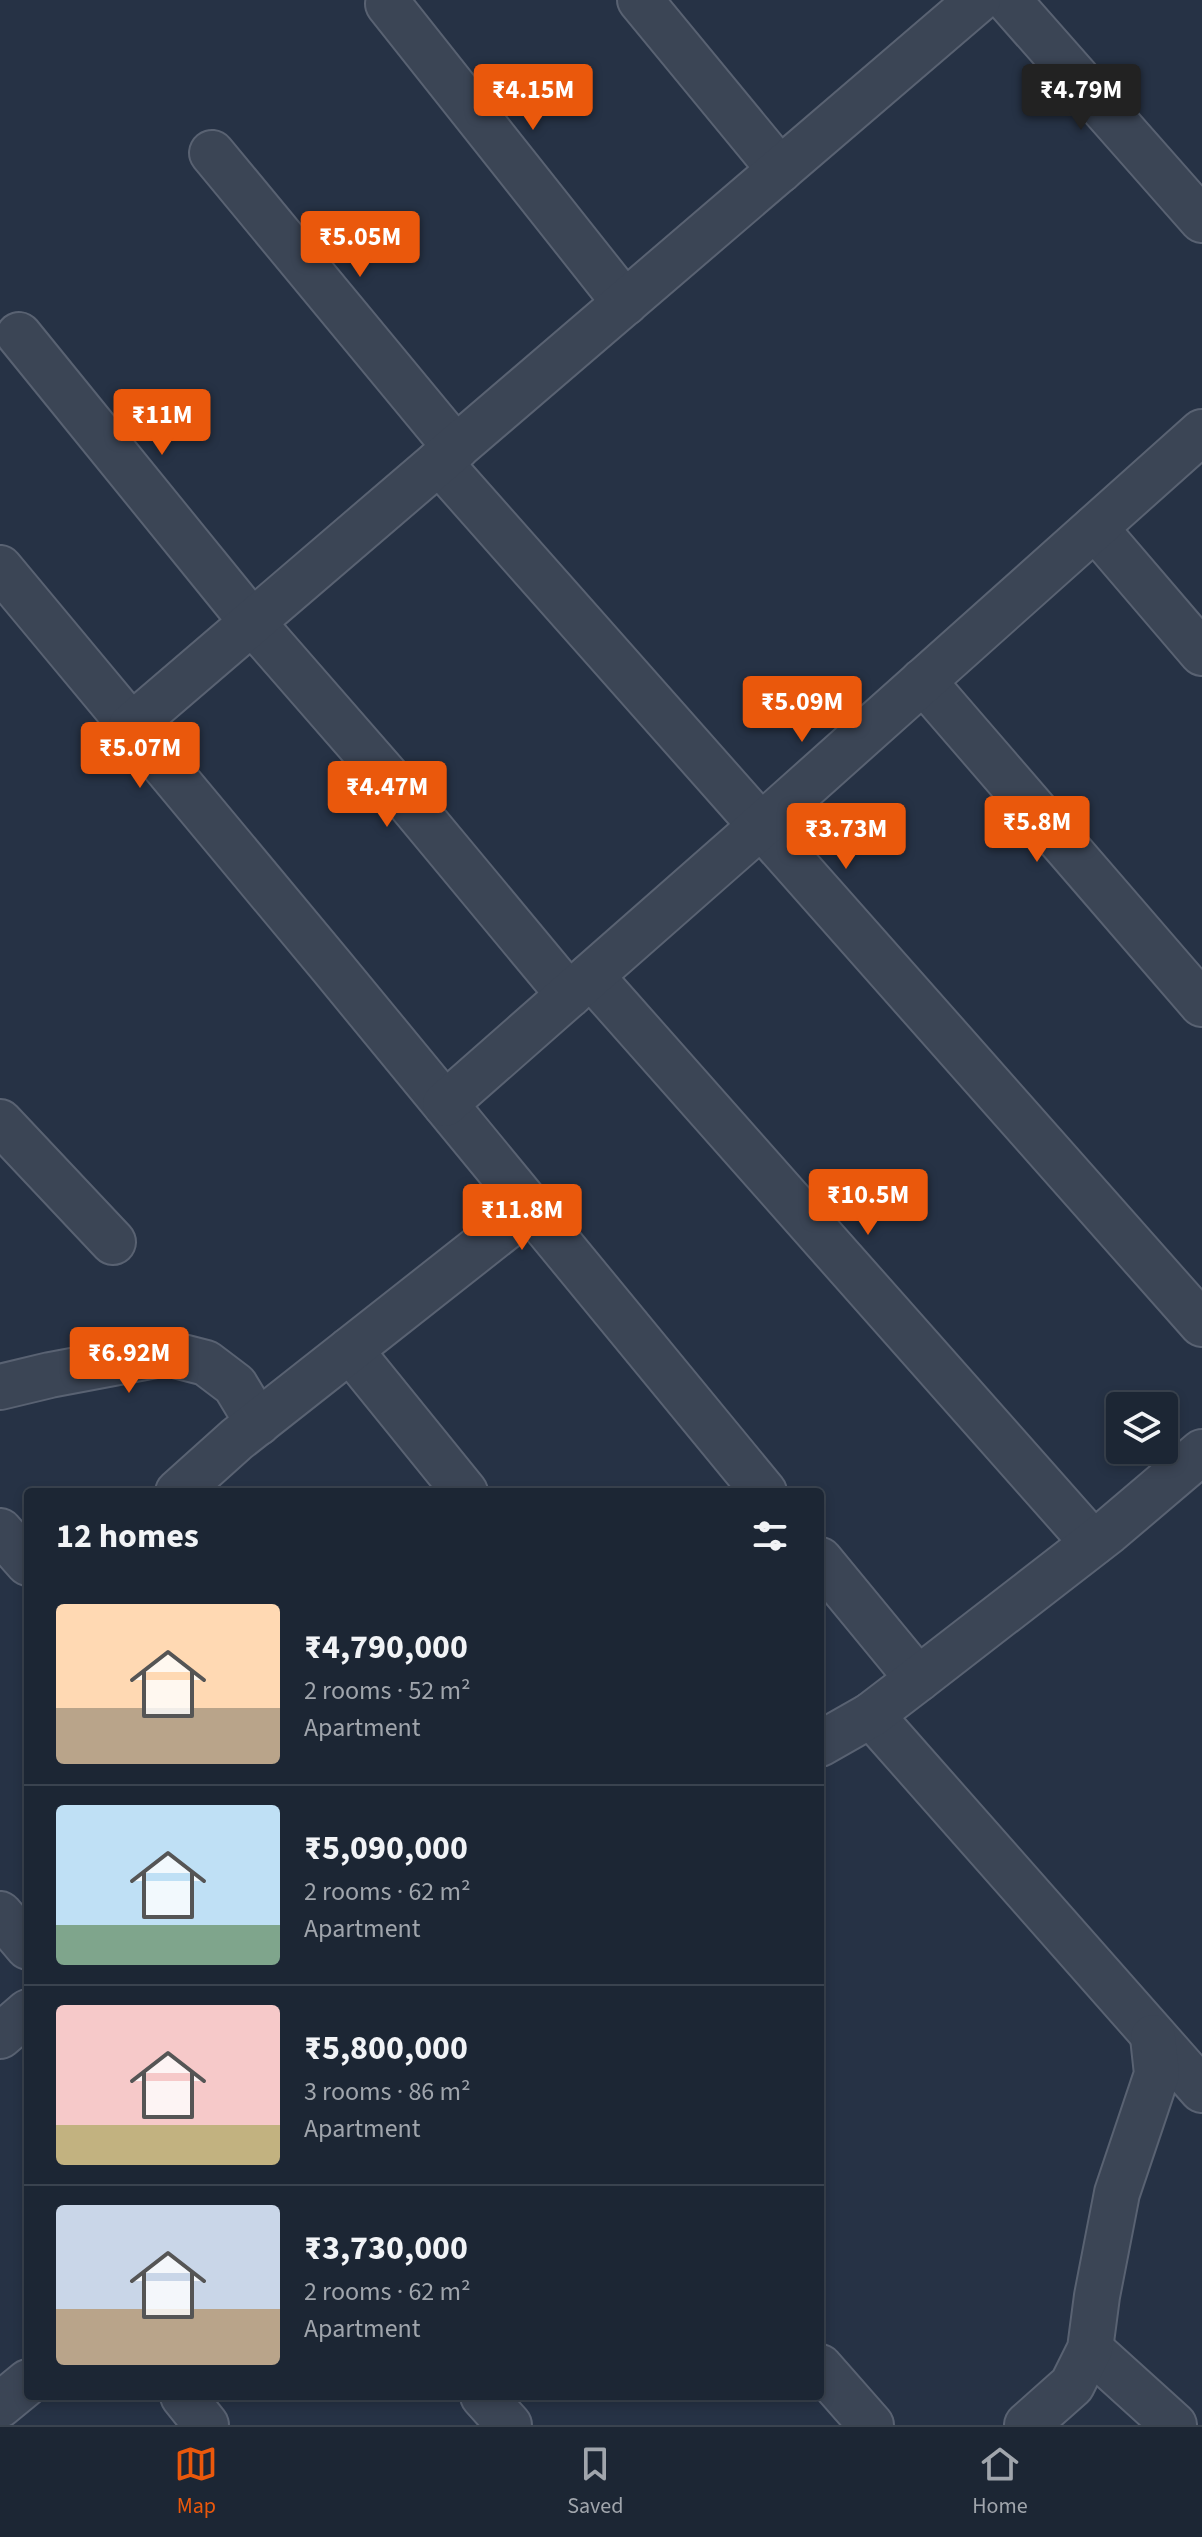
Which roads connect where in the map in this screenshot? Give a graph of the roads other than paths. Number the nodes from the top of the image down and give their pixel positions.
1 (640, 0) edge
2 (978, 0) edge
3 (1008, 0) edge
4 (388, 4) dead end
5 (212, 153) dead end
6 (780, 170) junction
7 (1202, 220) edge
8 (625, 303) junction
9 (19, 335) dead end
10 (1202, 432) edge
11 (448, 455) junction
12 (1095, 528) junction
13 (0, 568) edge
14 (252, 622) junction
15 (1202, 653) edge
16 (923, 681) junction
17 (131, 726) junction
18 (761, 826) junction
19 (580, 985) junction
20 (1202, 1004) edge
21 (445, 1104) junction
22 (0, 1122) edge
23 (530, 1208) junction
24 (113, 1242) dead end
25 (1202, 1324) edge
26 (350, 1350) junction
27 (0, 1387) edge
28 (258, 1423) junction
29 (1202, 1452) edge
30 (183, 1488) edge
31 (462, 1488) edge
32 (761, 1488) edge
33 (0, 1531) edge
34 (1093, 1543) junction
35 (24, 1558) edge
36 (824, 1565) edge
37 (918, 1679) junction
38 (871, 1715) junction
39 (824, 1742) edge
40 (0, 1914) edge
41 (24, 1942) edge
42 (24, 2015) edge
43 (0, 2036) edge
44 (1153, 2037) junction
45 (1202, 2090) edge
46 (1090, 2349) junction
47 (824, 2372) edge
48 (24, 2385) edge
49 (186, 2400) edge
50 (487, 2400) edge
51 (0, 2405) edge
52 (206, 2425) edge
53 (509, 2425) edge
54 (871, 2425) edge
55 (1027, 2425) edge
56 (1174, 2425) edge

1 - 6 street
2 - 6 street
3 - 7 street
4 - 8 street
5 - 11 street
6 - 8 street
8 - 11 street
9 - 14 street
10 - 12 street
11 - 14 street
11 - 18 street
12 - 15 street
12 - 16 street
13 - 17 street
14 - 17 street
14 - 19 street
16 - 18 street
16 - 20 street
17 - 21 street
18 - 19 street
18 - 25 street
19 - 21 street
19 - 34 street
21 - 23 street
22 - 24 street
23 - 26 street
23 - 32 street
26 - 28 street
26 - 31 street
27 - 28 street
28 - 30 street
29 - 34 street
33 - 35 street
34 - 37 street
36 - 37 street
37 - 38 street
38 - 39 street
38 - 44 street
40 - 41 street
42 - 43 street
44 - 45 street
44 - 46 street
46 - 55 street
46 - 56 street
47 - 54 street
48 - 51 street
49 - 52 street
50 - 53 street

